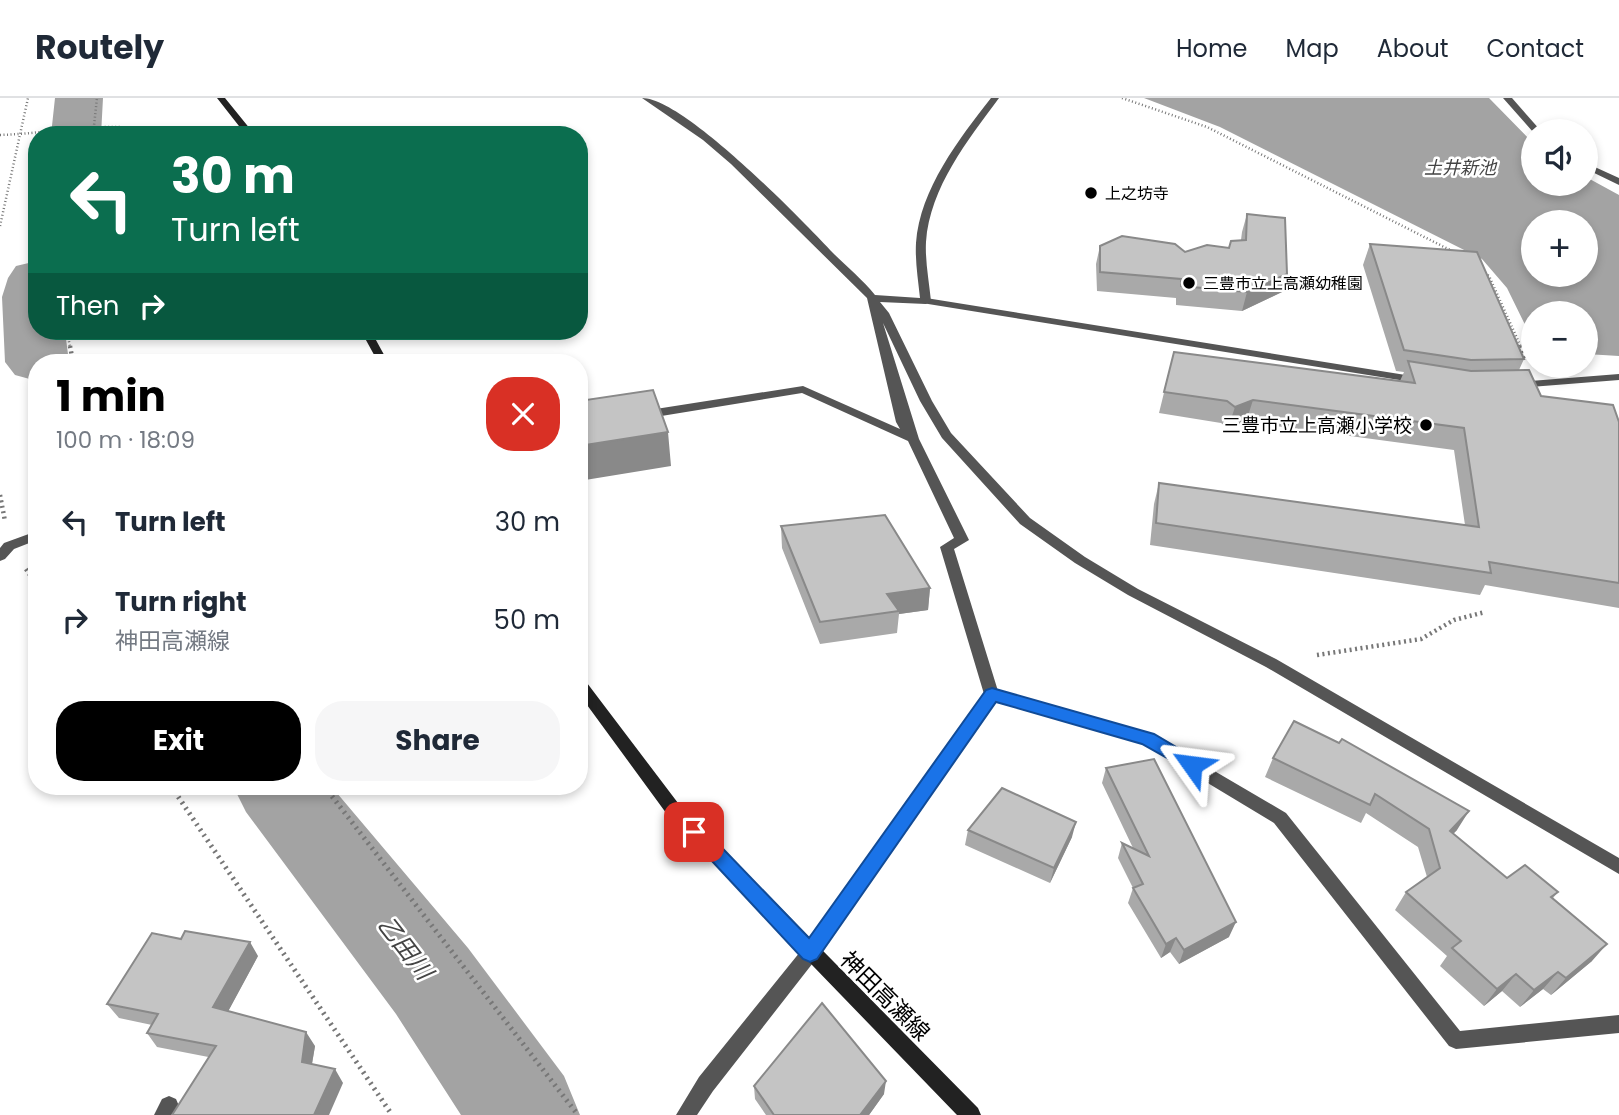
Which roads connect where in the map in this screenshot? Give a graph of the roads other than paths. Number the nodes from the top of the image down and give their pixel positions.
1 (222, 98) edge
2 (646, 98) edge
3 (995, 98) edge
4 (1507, 98) edge
5 (1526, 119) edge
6 (244, 126) edge
7 (1598, 172) edge
8 (1619, 182) edge
9 (871, 299) junction
10 (926, 301) junction
11 (1619, 377) edge
12 (1434, 383) edge
13 (1500, 386) edge
14 (632, 417) edge
15 (913, 439) junction
16 (28, 539) edge
17 (5, 551) edge
18 (588, 695) edge
19 (992, 695) junction
20 (1619, 867) edge
21 (810, 953) junction
22 (1619, 1024) edge
23 (686, 1115) edge
24 (971, 1115) edge

1 - 6 main road
2 - 9 street
3 - 10 street
4 - 5 street
7 - 8 street
9 - 10 street
9 - 15 street
9 - 20 street
10 - 12 street
11 - 13 street
14 - 15 street
15 - 19 street
16 - 17 street
18 - 21 main road, 神田高瀬線
19 - 21 street
19 - 22 street
21 - 23 street
21 - 24 main road, 神田高瀬線

